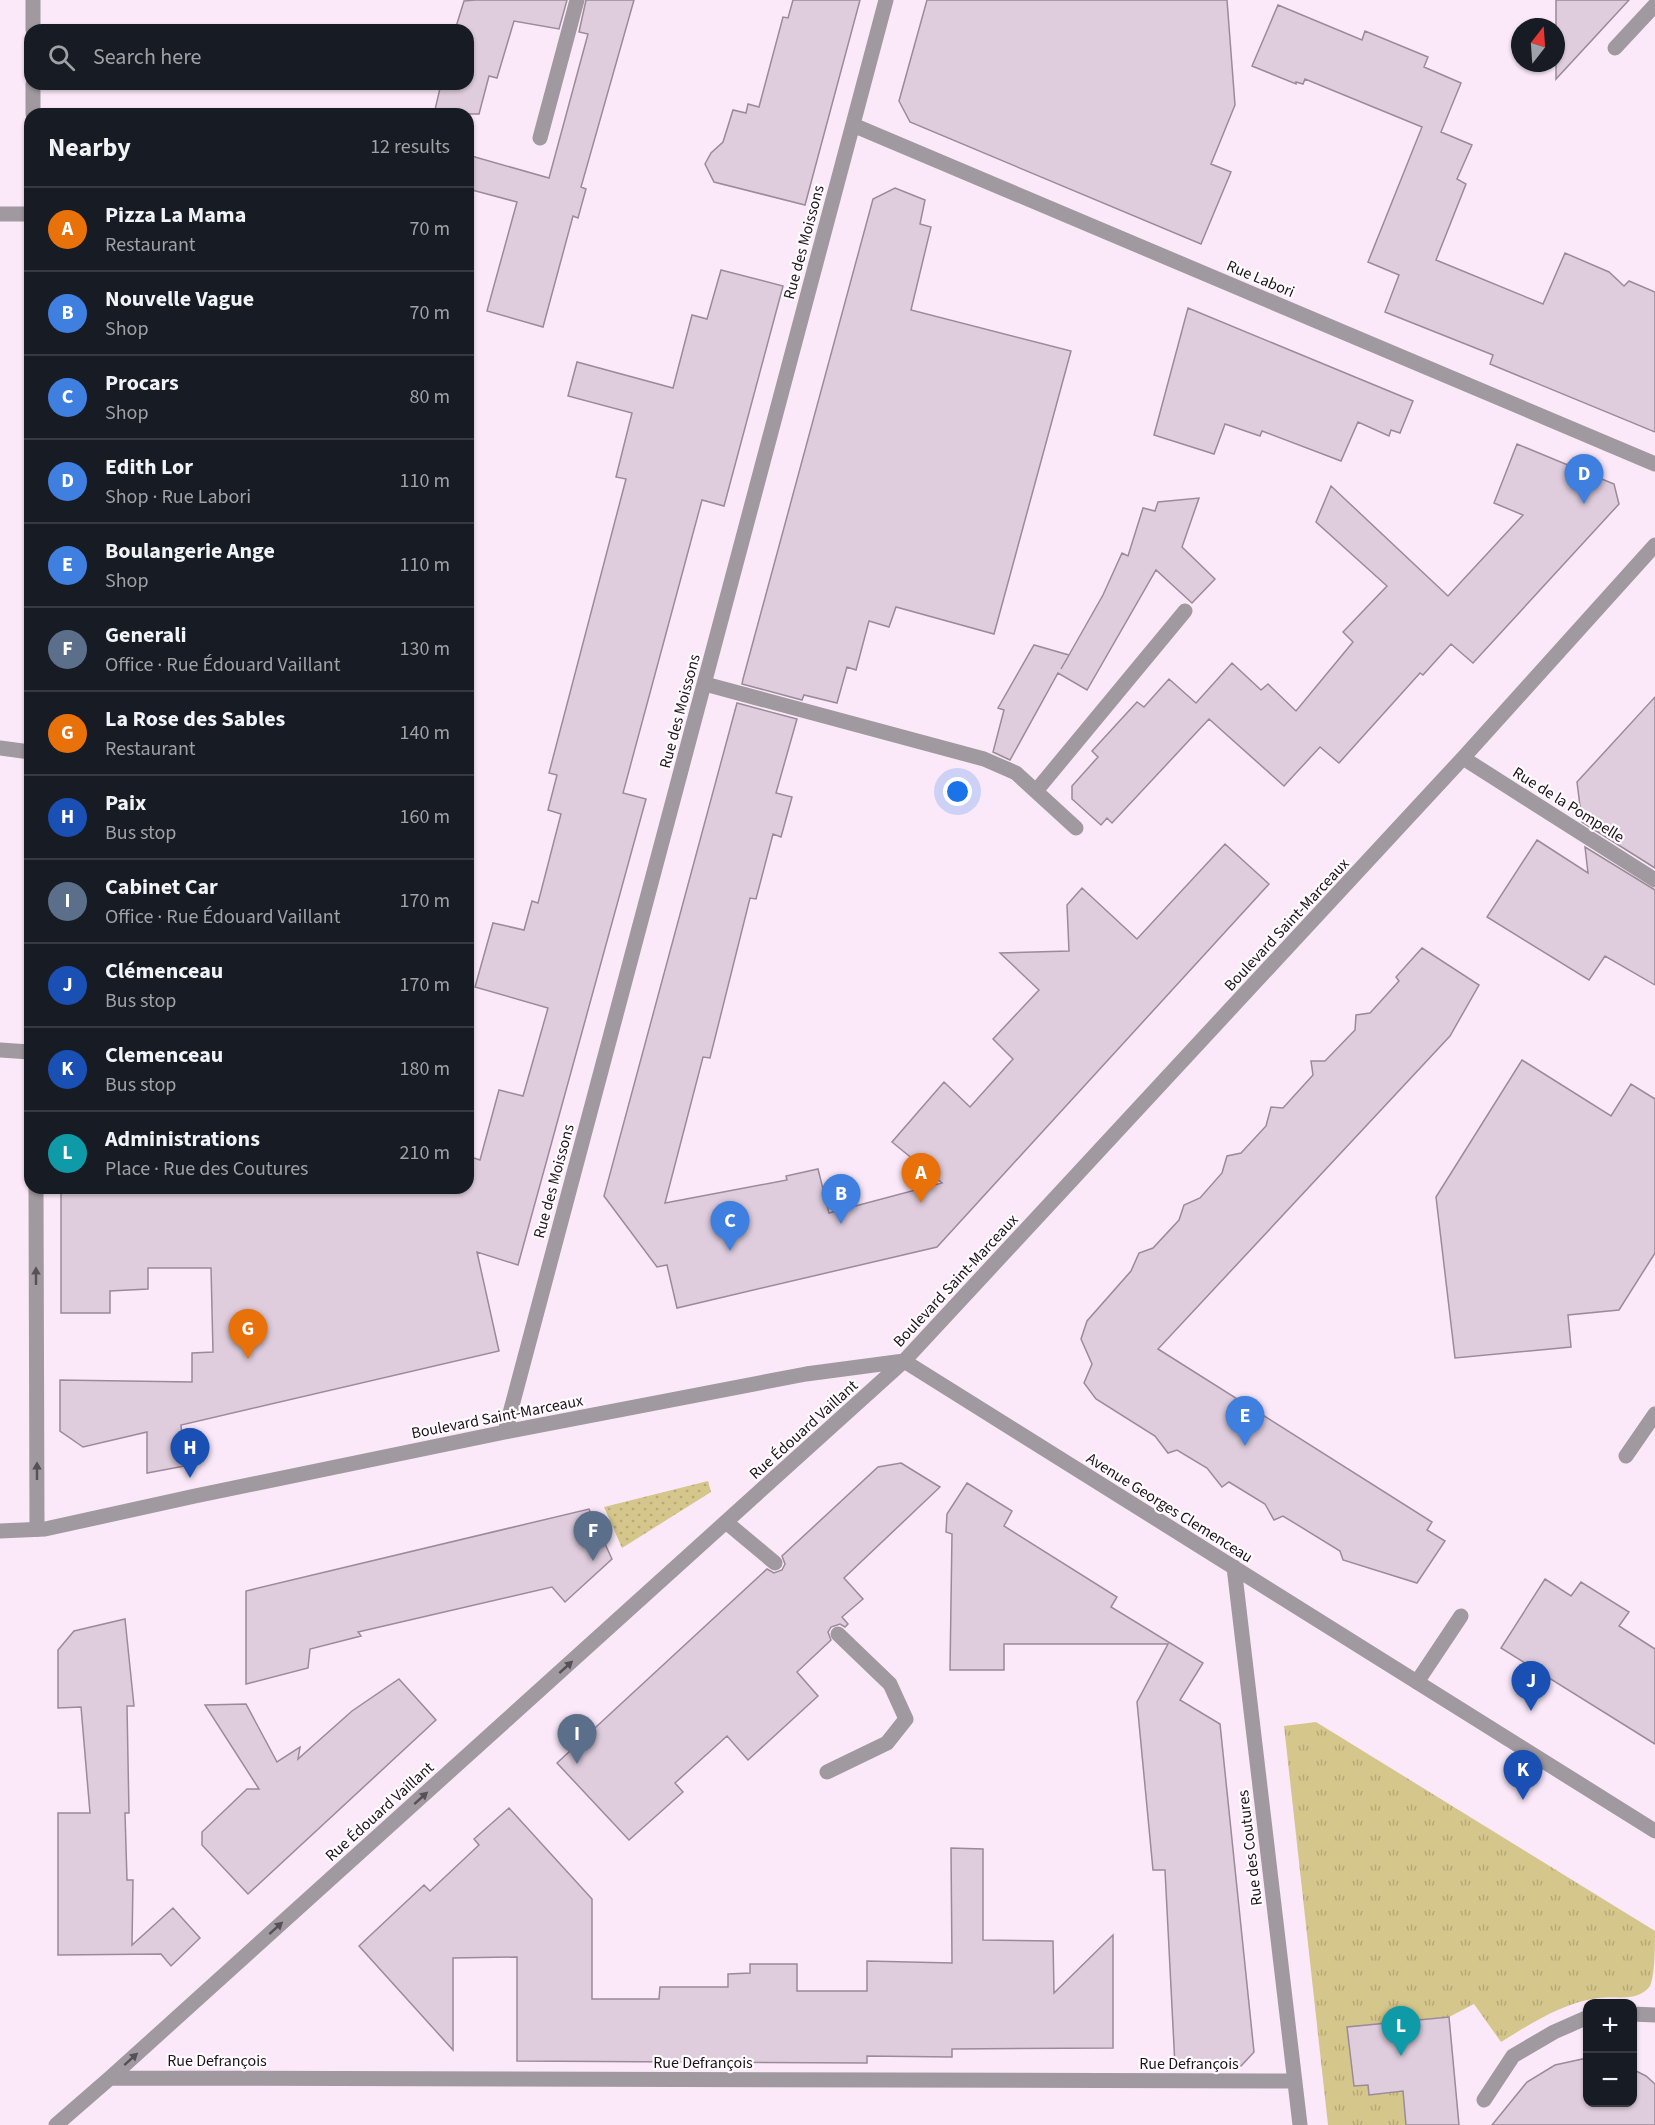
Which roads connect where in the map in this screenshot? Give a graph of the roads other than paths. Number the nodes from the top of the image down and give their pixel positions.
1 (33, 0) edge
2 (577, 0) edge
3 (886, 0) edge
4 (1655, 5) edge
5 (33, 24) edge
6 (1615, 48) dead end
7 (33, 90) edge
8 (33, 108) edge
9 (853, 126) junction
10 (540, 138) dead end
11 (0, 214) edge
12 (24, 214) edge
13 (1655, 464) edge
14 (1655, 545) edge
15 (1185, 611) dead end
16 (705, 684) junction
17 (0, 748) edge
18 (24, 751) edge
19 (1463, 758) junction
20 (1036, 791) junction
21 (1076, 828) dead end
22 (1655, 880) edge
23 (0, 1050) edge
24 (24, 1052) edge
25 (36, 1194) edge
26 (904, 1361) junction
27 (1655, 1414) edge
28 (505, 1432) junction
29 (1626, 1456) dead end
30 (726, 1522) junction
31 (37, 1529) junction
32 (0, 1531) edge
33 (774, 1563) dead end
34 (1234, 1567) junction
35 (1461, 1616) dead end
36 (838, 1634) dead end
37 (1418, 1682) junction
38 (826, 1772) dead end
39 (1655, 1831) edge
40 (1637, 2014) edge
41 (1655, 2014) edge
42 (1583, 2020) edge
43 (110, 2078) junction
44 (1295, 2081) junction
45 (1484, 2100) dead end
46 (56, 2125) edge
47 (1300, 2125) edge

1 - 5 street
2 - 10 street
3 - 9 street, Rue des Moissons
4 - 6 street
7 - 8 street
9 - 13 street, Rue Labori
9 - 16 street, Rue des Moissons
11 - 12 street
14 - 19 street, Boulevard Saint-Marceaux
15 - 20 street
16 - 20 street
16 - 28 street, Rue des Moissons
17 - 18 street
19 - 22 street, Rue de la Pompelle
19 - 26 street, Boulevard Saint-Marceaux
20 - 21 street
23 - 24 street
31 -> 25 street
26 - 28 street, Boulevard Saint-Marceaux
26 - 30 street, Rue Édouard Vaillant
26 - 34 street, Avenue Georges Clemenceau
27 - 29 street
28 - 31 street, Boulevard Saint-Marceaux
30 - 33 street
43 -> 30 street, Rue Édouard Vaillant
31 - 32 street, Boulevard Saint-Marceaux
34 - 37 street, Avenue Georges Clemenceau
34 - 44 street, Rue des Coutures
35 - 37 street
36 - 38 street
37 - 39 street, Avenue Georges Clemenceau
40 - 41 street
42 - 45 street
43 - 44 street, Rue Defrançois
43 - 46 street, Rue Édouard Vaillant
44 - 47 street, Rue des Coutures

